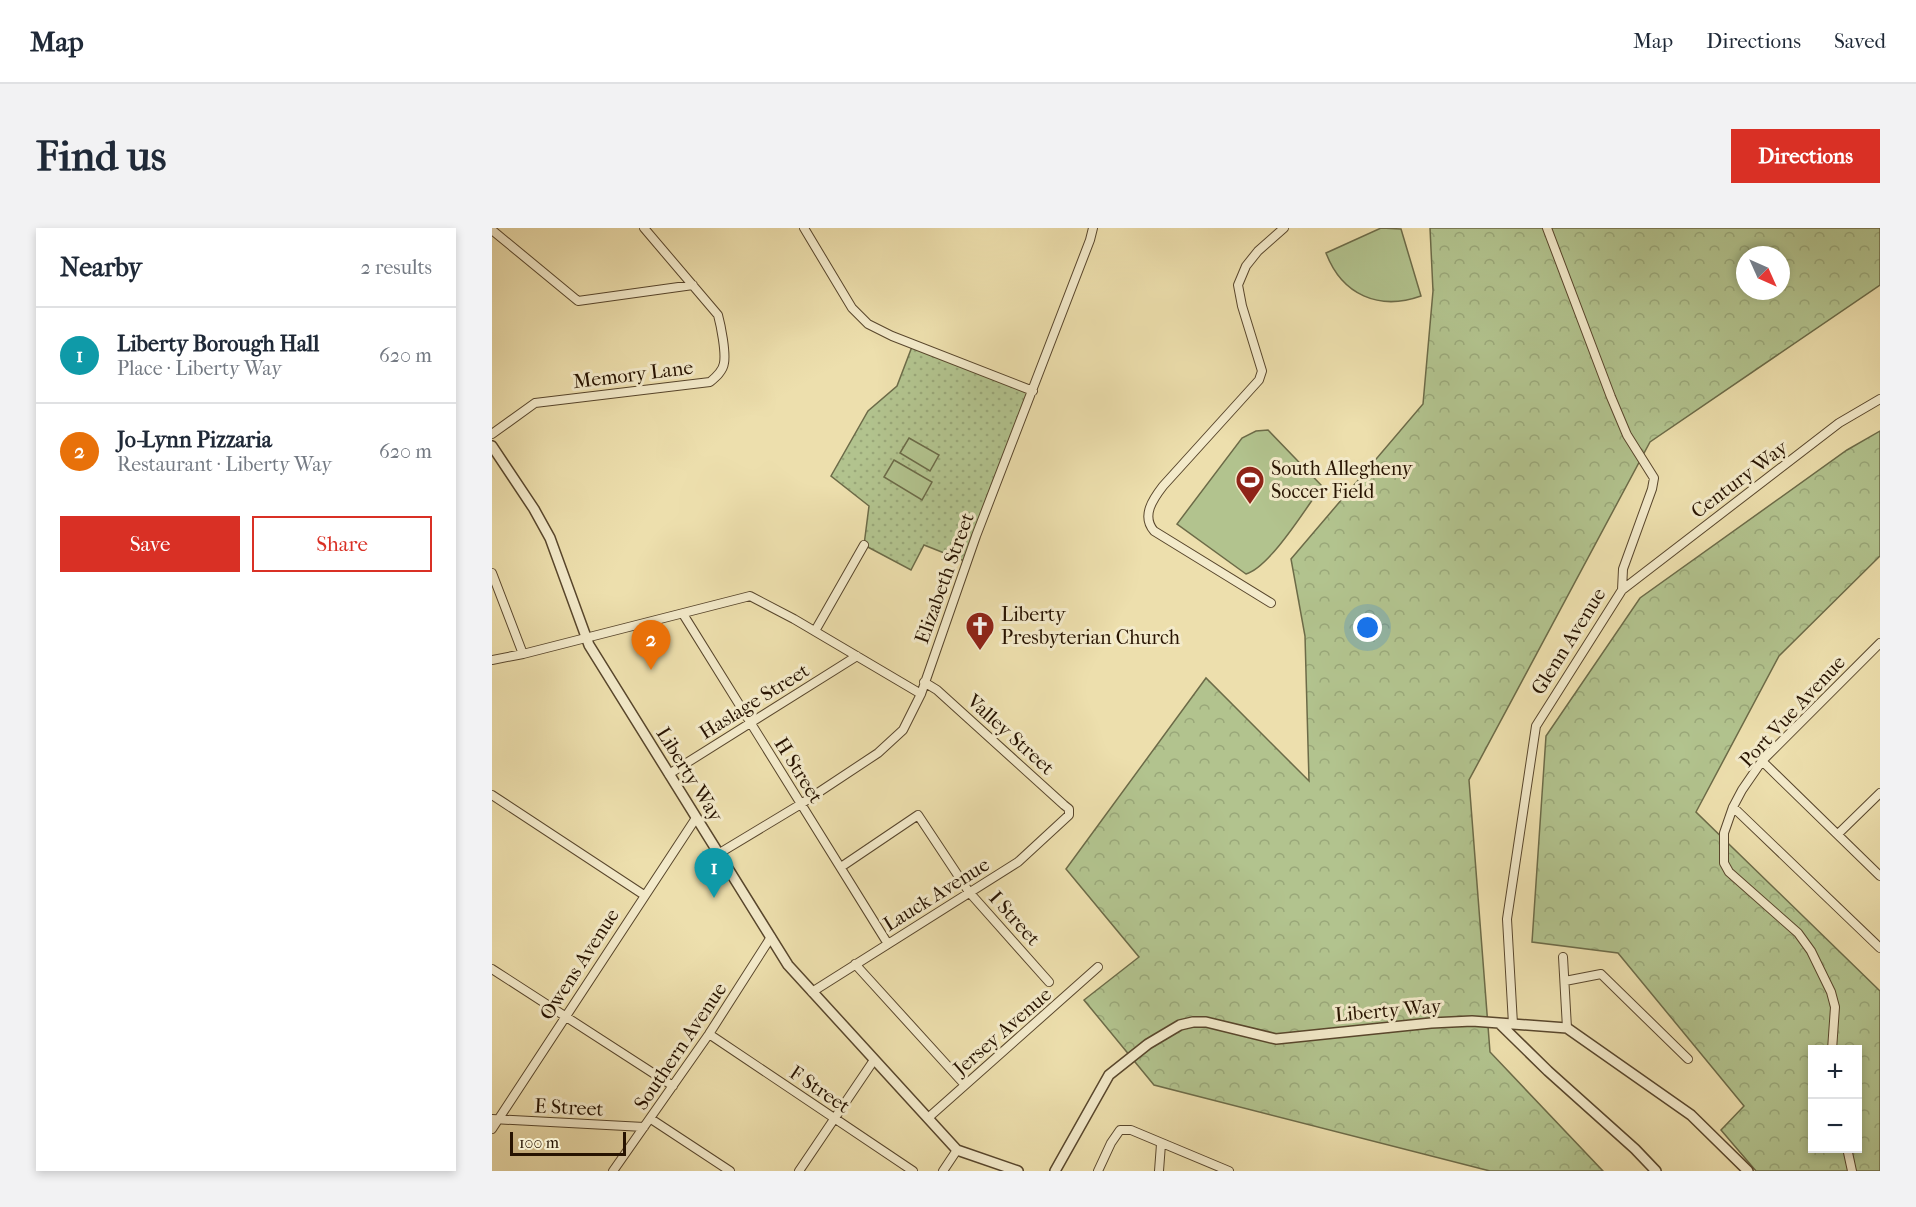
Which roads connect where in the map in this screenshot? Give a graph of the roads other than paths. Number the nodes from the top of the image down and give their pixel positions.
1 (644, 228) edge
2 (804, 228) edge
3 (1093, 228) edge
4 (1284, 228) edge
5 (1547, 228) edge
6 (492, 230) edge
7 (693, 285) junction
8 (1033, 391) junction
9 (1880, 399) edge
10 (492, 434) edge
11 (492, 446) edge
12 (864, 546) dead end
13 (492, 573) edge
14 (1622, 590) junction
15 (1271, 603) dead end
16 (682, 614) junction
17 (815, 631) junction
18 (587, 638) junction
19 (1880, 643) edge
20 (524, 654) junction
21 (857, 656) junction
22 (492, 660) edge
23 (924, 682) junction
24 (921, 694) junction
25 (750, 723) junction
26 (1762, 761) junction
27 (669, 774) junction
28 (1880, 793) edge
29 (492, 795) edge
30 (801, 804) junction
31 (1733, 807) junction
32 (1069, 815) joint
33 (696, 818) junction
34 (1838, 834) junction
35 (718, 854) junction
36 (841, 867) junction
37 (1880, 876) edge
38 (969, 892) junction
39 (644, 895) junction
40 (771, 937) junction
41 (888, 944) junction
42 (1880, 948) edge
43 (1563, 957) dead end
44 (855, 964) junction
45 (1098, 967) dead end
46 (492, 969) edge
47 (1565, 981) junction
48 (1049, 982) dead end
49 (812, 992) junction
50 (565, 1016) junction
51 (1499, 1023) junction
52 (1513, 1024) junction
53 (1568, 1028) junction
54 (709, 1034) junction
55 (1832, 1045) edge
56 (1688, 1059) dead end
57 (874, 1060) junction
58 (965, 1085) junction
59 (673, 1086) junction
60 (835, 1118) junction
61 (928, 1118) junction
62 (495, 1119) edge
63 (651, 1119) junction
64 (644, 1127) junction
65 (492, 1129) edge
66 (1161, 1144) junction
67 (957, 1150) junction
68 (1848, 1153) edge
69 (613, 1171) edge
70 (730, 1171) edge
71 (799, 1171) edge
72 (913, 1171) edge
73 (943, 1171) edge
74 (1018, 1171) edge
75 (1055, 1171) edge
76 (1098, 1171) edge
77 (1159, 1171) edge
78 (1229, 1171) edge
79 (1656, 1171) edge
80 (1748, 1171) edge
81 (1852, 1171) edge

1 - 7 street, Memory Lane
2 - 8 street
3 - 8 street, Elizabeth Street
4 - 15 street
5 - 14 street, Glenn Avenue
6 - 7 street
7 - 10 street, Memory Lane
8 - 23 street, Elizabeth Street
9 - 14 street, Century Way
11 - 18 street, Liberty Way
12 - 17 street
13 - 20 street
14 - 52 street, Glenn Avenue
16 - 17 street
16 - 18 street
16 - 25 street, H Street
17 - 21 street
18 - 20 street
18 - 27 street, Liberty Way
19 - 26 street, Port Vue Avenue
20 - 22 street
21 - 24 street
21 - 25 street, Haslage Street
23 - 24 street, Elizabeth Street
23 - 32 street, Valley Street
24 - 30 street, Elizabeth Street
25 - 27 street, Haslage Street
25 - 30 street, H Street
26 - 31 street, Port Vue Avenue
26 - 34 street
27 - 33 street, Liberty Way
28 - 34 street
29 - 39 street
30 - 35 street, Elizabeth Street
30 - 36 street, H Street
31 - 42 street
31 - 55 street, Port Vue Avenue
32 - 38 street, Lauck Avenue
33 - 35 street, Liberty Way
33 - 39 street, Owens Avenue
34 - 37 street
35 - 40 street, Liberty Way
36 - 38 street, I Street
36 - 41 street, H Street
38 - 41 street, Lauck Avenue
38 - 48 street, I Street
39 - 50 street, Owens Avenue
40 - 49 street, Liberty Way
40 - 54 street, Southern Avenue
41 - 44 street, Lauck Avenue
43 - 47 street
44 - 49 street, Lauck Avenue
44 - 58 street
45 - 58 street, Jersey Avenue
46 - 50 street
47 - 53 street
47 - 56 street
49 - 57 street, Liberty Way
50 - 59 street
50 - 62 street, Owens Avenue
51 - 52 street, Liberty Way
51 - 75 street, Liberty Way
51 - 79 street
52 - 53 street, Liberty Way
53 - 80 street
54 - 59 street, Southern Avenue
54 - 60 street, F Street
57 - 60 street
57 - 61 street, Liberty Way
58 - 61 street, Jersey Avenue
59 - 63 street, Southern Avenue
60 - 71 street
60 - 72 street, F Street
61 - 67 street, Liberty Way
62 - 64 street, E Street
62 - 65 street, Owens Avenue
63 - 64 street, Southern Avenue
63 - 70 street
64 - 69 street, Southern Avenue
66 - 76 street
66 - 77 street
66 - 78 street
67 - 73 street
67 - 74 street, Liberty Way
68 - 81 street

